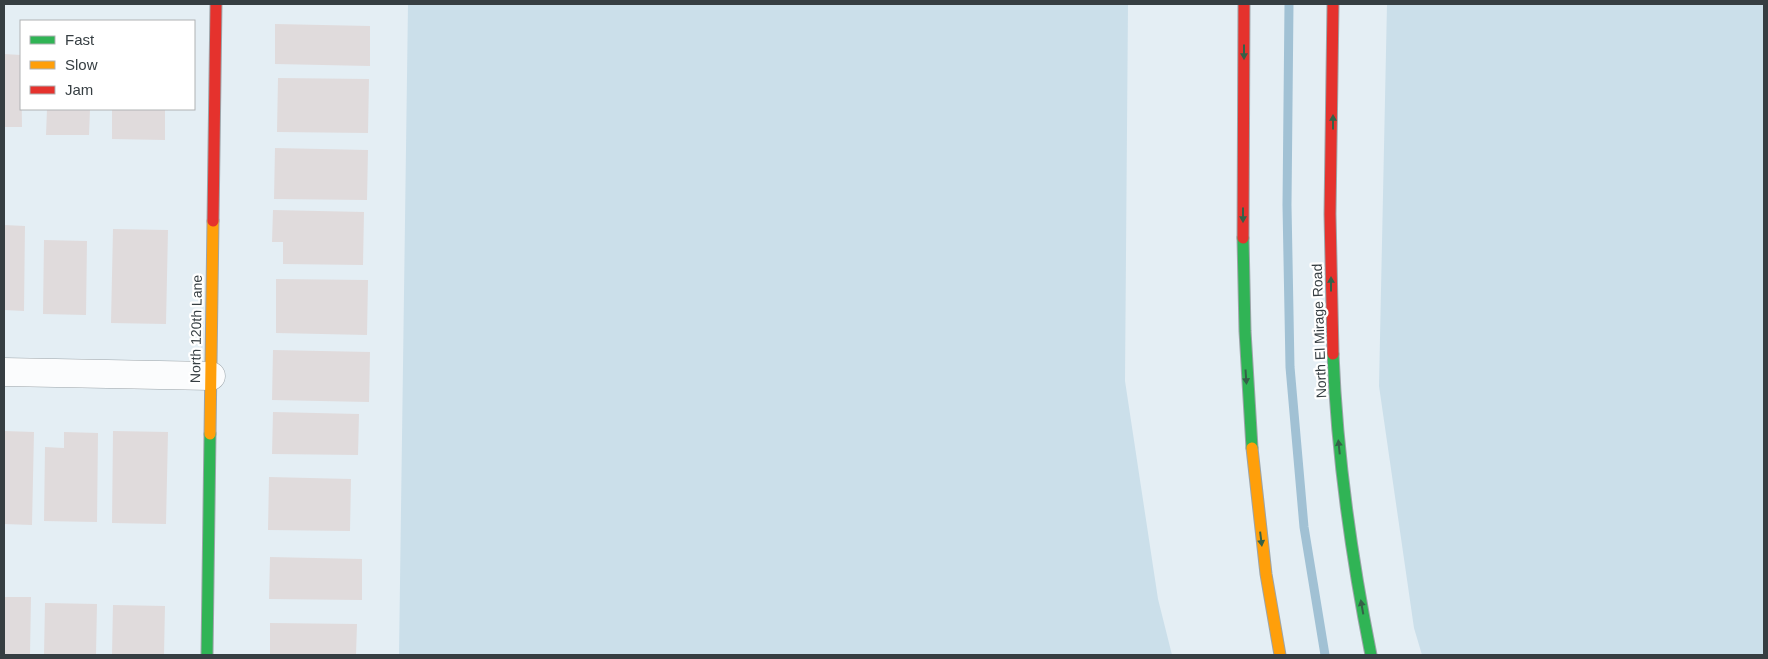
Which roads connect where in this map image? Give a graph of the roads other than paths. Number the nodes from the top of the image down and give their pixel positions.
1 (216, 4) edge
2 (1244, 4) edge
3 (1334, 4) edge
4 (4, 372) edge
5 (211, 376) junction
6 (207, 655) edge
7 (1280, 655) edge
8 (1371, 655) edge

1 - 5 main road, North 120th Lane
2 -> 7 main road
8 -> 3 main road, North El Mirage Road
4 - 5 street
5 - 6 main road, North 120th Lane

